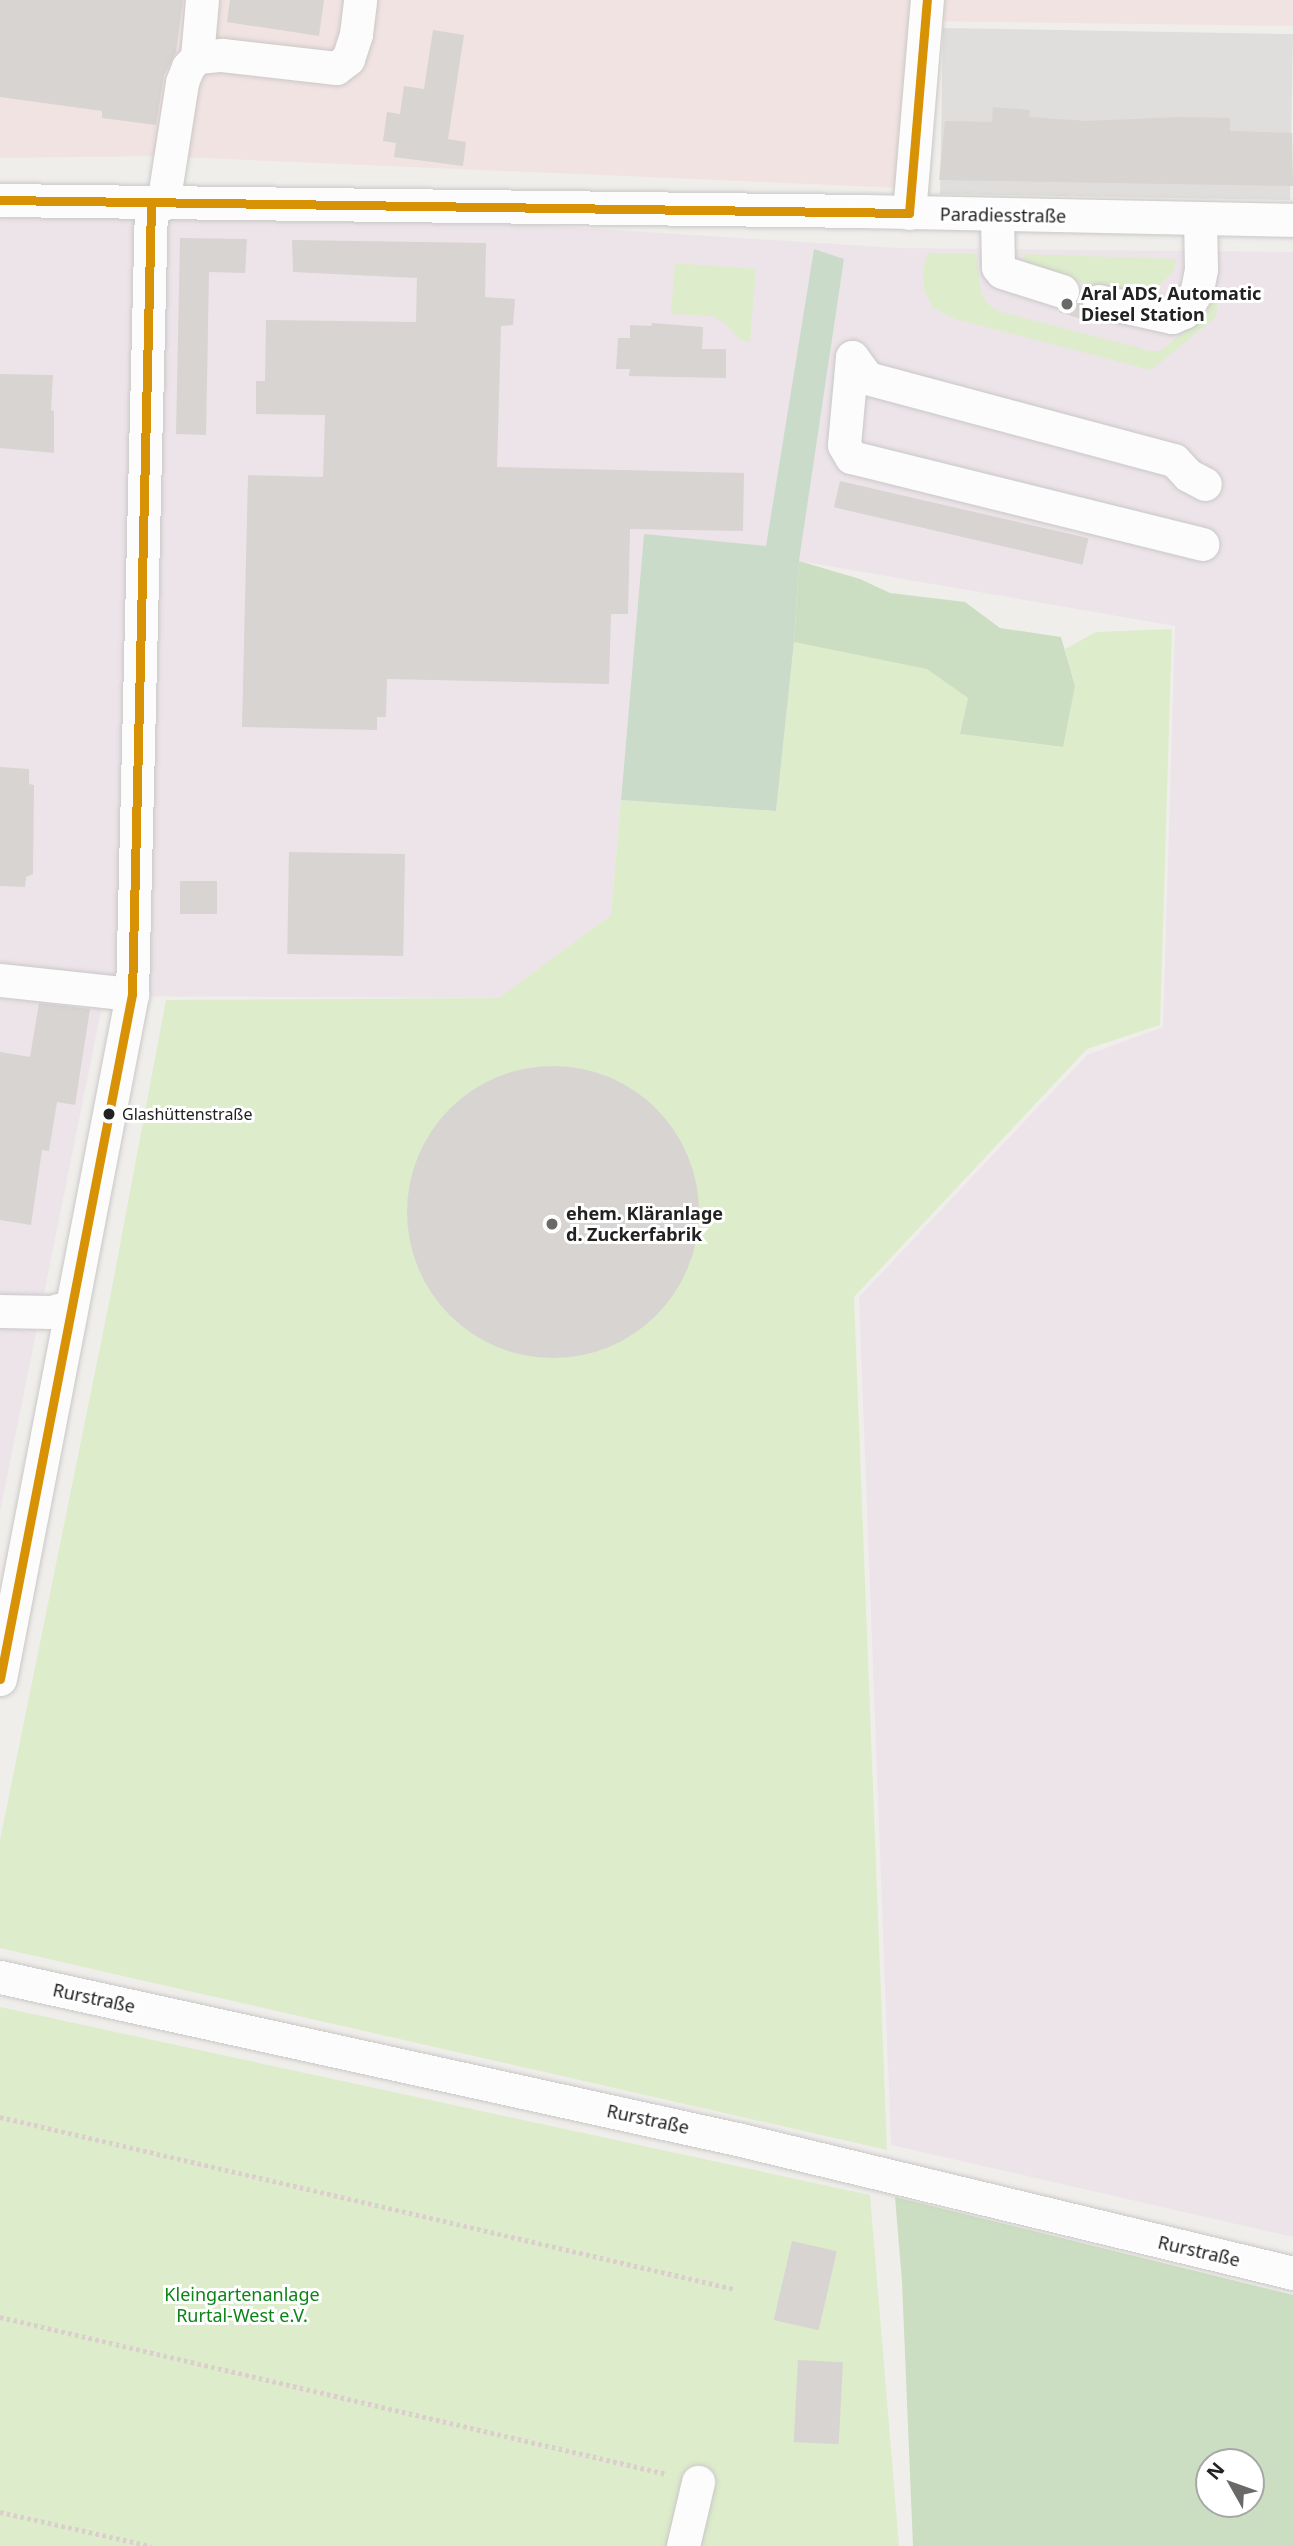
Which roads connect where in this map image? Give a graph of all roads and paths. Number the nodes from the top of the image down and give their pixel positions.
1 (202, 0) edge
2 (360, 0) edge
3 (927, 0) edge
4 (197, 57) junction
5 (0, 200) edge
6 (157, 204) junction
7 (909, 213) junction
8 (997, 215) junction
9 (1200, 218) junction
10 (1293, 220) edge
11 (1062, 291) dead end
12 (1100, 301) dead end
13 (1205, 484) dead end
14 (1202, 544) dead end
15 (0, 981) edge
16 (132, 993) junction
17 (70, 1307) junction
18 (0, 1311) edge
19 (0, 1679) edge
20 (0, 1977) edge
21 (0, 2117) edge
22 (1293, 2273) edge
23 (734, 2289) dead end
24 (0, 2317) edge
25 (698, 2482) joint
26 (0, 2512) edge
27 (151, 2546) edge
28 (683, 2546) edge

1 - 4 street
2 - 4 street
3 - 7 street
4 - 6 street
5 - 6 street, Paradiesstraße
6 - 7 street, Paradiesstraße
6 - 16 street
7 - 8 street, Paradiesstraße
8 - 9 street, Paradiesstraße
8 - 11 street
9 - 10 street, Paradiesstraße
9 - 12 street
13 - 14 street
15 - 16 street
16 - 17 street
17 - 18 street
17 - 19 street
20 - 22 street, Rurstraße
21 - 23 path
24 - 25 path
25 - 28 street
26 - 27 path

